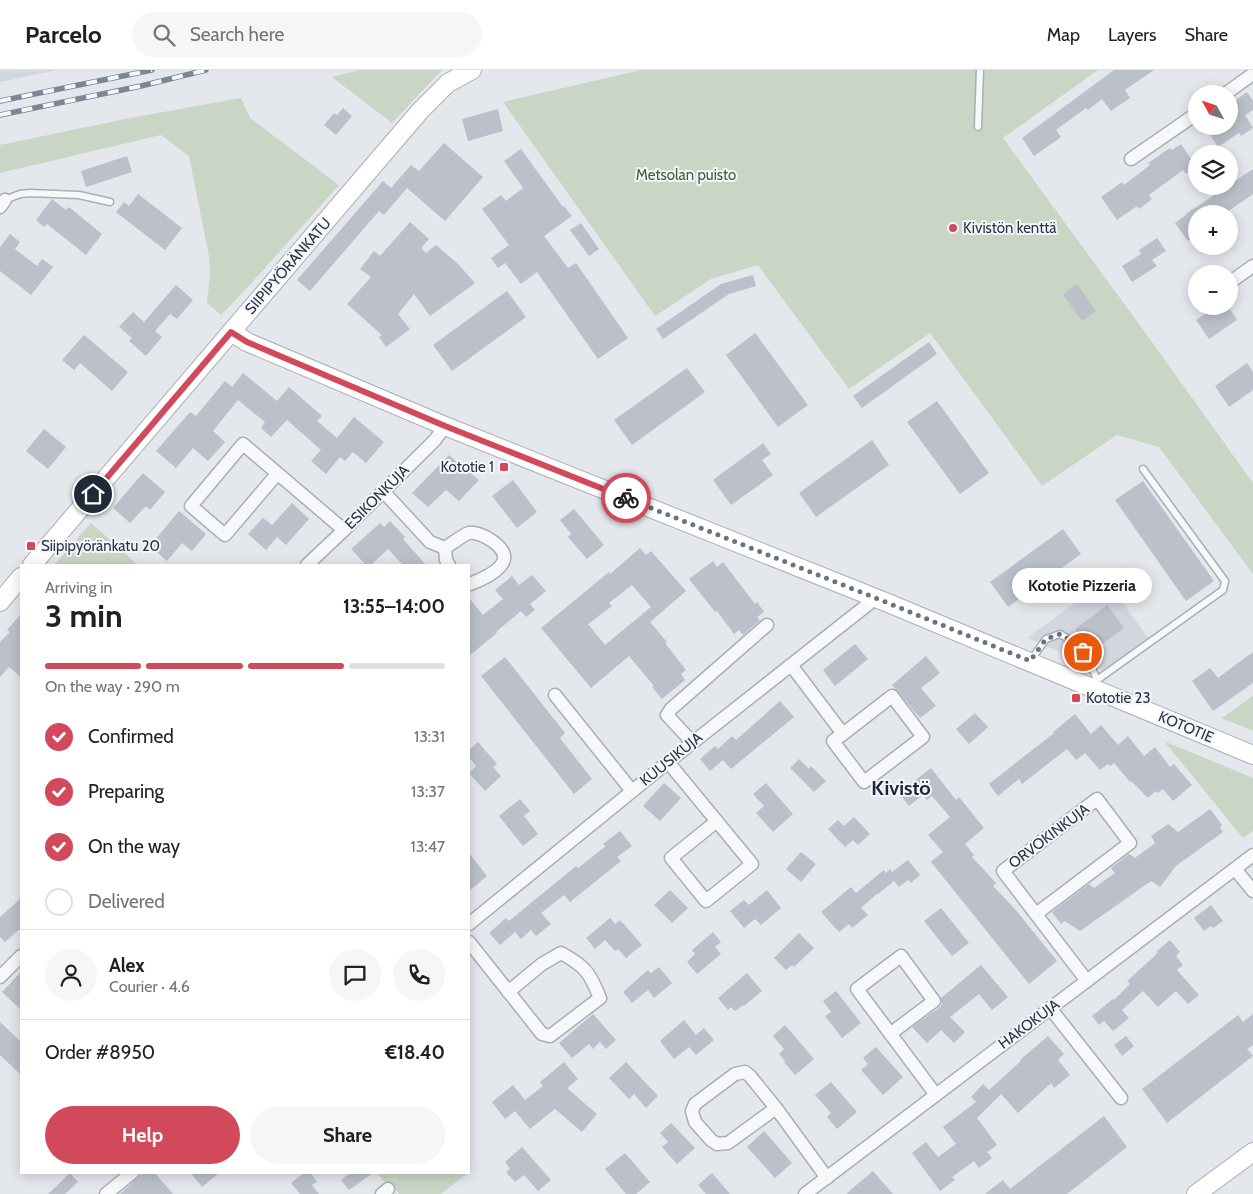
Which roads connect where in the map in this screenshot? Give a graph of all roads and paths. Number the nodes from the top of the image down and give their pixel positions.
1 (472, 70) edge
2 (980, 70) edge
3 (1253, 74) edge
4 (1238, 85) edge
5 (1188, 120) edge
6 (978, 127) dead end
7 (1131, 160) dead end
8 (110, 202) dead end
9 (2, 204) edge
10 (1253, 266) edge
11 (1238, 277) edge
12 (231, 332) junction
13 (445, 426) junction
14 (1143, 469) dead end
15 (277, 474) junction
16 (383, 491) junction
17 (344, 530) junction
18 (445, 548) junction
19 (33, 564) edge
20 (307, 564) edge
21 (448, 564) edge
22 (20, 578) edge
23 (470, 584) edge
24 (876, 598) junction
25 (0, 602) edge
26 (766, 625) dead end
27 (1030, 661) junction
28 (791, 665) junction
29 (1097, 684) junction
30 (555, 695) dead end
31 (843, 734) junction
32 (692, 742) junction
33 (1253, 755) edge
34 (668, 762) junction
35 (632, 791) junction
36 (717, 821) junction
37 (1253, 855) edge
38 (1235, 869) junction
39 (1253, 891) edge
40 (1036, 914) junction
41 (470, 923) edge
42 (470, 943) edge
43 (20, 957) edge
44 (0, 977) edge
45 (1087, 981) junction
46 (508, 992) junction
47 (1050, 1008) junction
48 (890, 1034) junction
49 (936, 1095) junction
50 (1121, 1098) dead end
51 (776, 1108) junction
52 (1253, 1152) edge
53 (131, 1174) edge
54 (827, 1178) junction
55 (106, 1194) edge
56 (805, 1194) edge
57 (1196, 1194) edge

1 - 12 street, SIIPIPYÖRÄNKATU
2 - 6 lane
3 - 4 street
5 - 7 street
8 - 9 lane
10 - 11 street
12 - 13 street, KOTOTIE
12 - 19 street, SIIPIPYÖRÄNKATU
13 - 16 street, ESIKONKUJA
13 - 24 street, KOTOTIE
14 - 29 lane
15 - 15 street
15 - 17 street
16 - 17 street, ESIKONKUJA
16 - 18 street
17 - 20 street, ESIKONKUJA
18 - 21 street
18 - 23 street
22 - 25 street
24 - 27 street, KOTOTIE
24 - 28 street, KUUSIKUJA
26 - 32 street
27 - 29 street, KOTOTIE
27 - 29 lane
28 - 31 street
28 - 32 street, KUUSIKUJA
29 - 33 street, KOTOTIE
30 - 35 street
31 - 31 street
32 - 34 street, KUUSIKUJA
34 - 35 street, KUUSIKUJA
34 - 36 street
35 - 41 street, KUUSIKUJA
36 - 36 street
37 - 38 street, HAKOKUJA
38 - 39 street
38 - 45 street, HAKOKUJA
40 - 40 street, ORVOKINKUJA
40 - 45 street, ORVOKINKUJA
42 - 46 street
43 - 44 street
45 - 47 street, HAKOKUJA
46 - 46 street
47 - 49 street, HAKOKUJA
47 - 50 street
48 - 48 street
48 - 49 street
49 - 54 street, HAKOKUJA
51 - 51 street
51 - 54 street
52 - 57 street
53 - 55 street
54 - 56 street, HAKOKUJA

